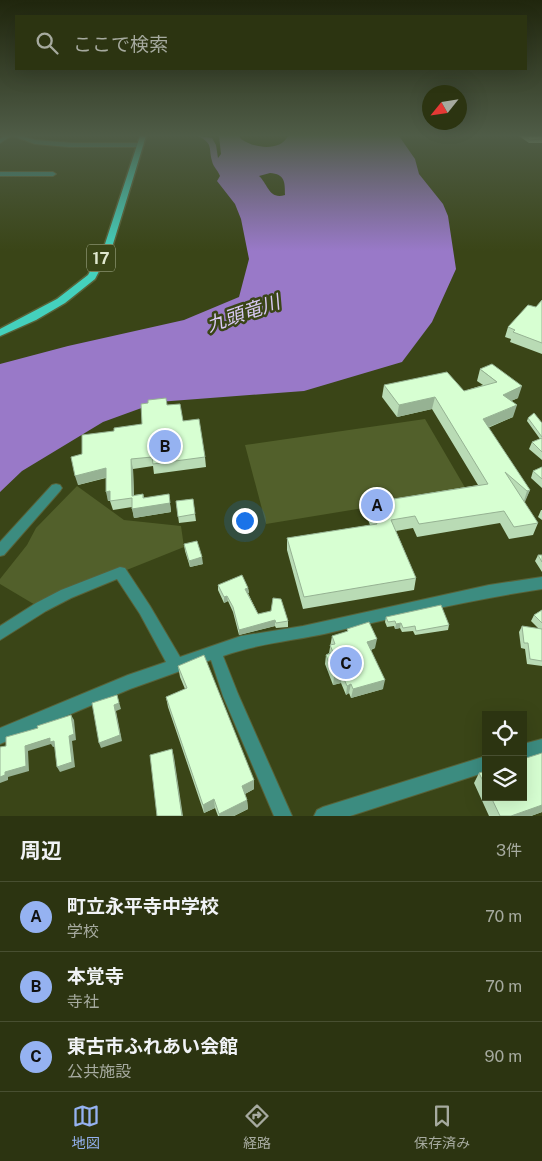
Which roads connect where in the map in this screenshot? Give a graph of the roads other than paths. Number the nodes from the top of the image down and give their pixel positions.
1 (131, 174) edge
2 (0, 333) edge
3 (56, 488) dead end
4 (0, 551) edge
5 (542, 583) edge
6 (0, 634) edge
7 (215, 652) junction
8 (176, 665) junction
9 (0, 736) edge
10 (542, 747) edge
11 (527, 751) edge
12 (482, 765) edge
13 (283, 816) edge
14 (323, 816) edge

1 - 2 main road, 17
3 - 4 street
5 - 7 street
6 - 8 street
7 - 8 street
7 - 13 street
8 - 9 street
10 - 11 street
12 - 14 street

